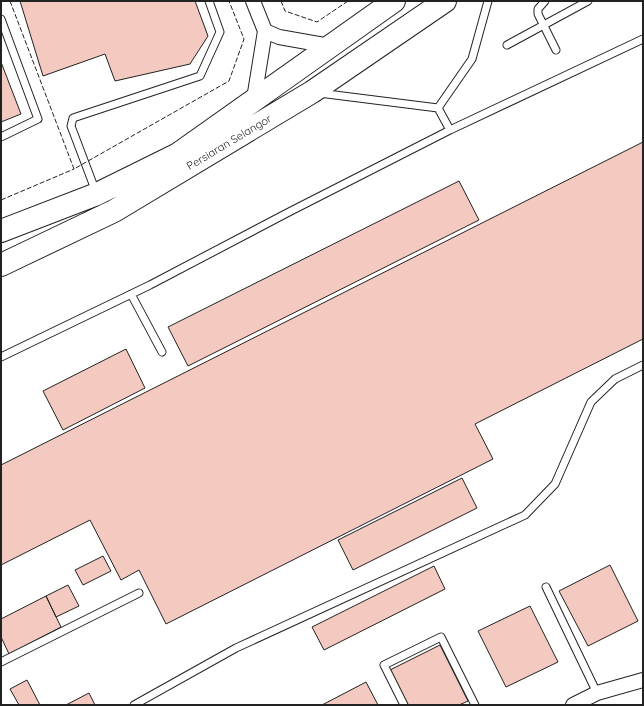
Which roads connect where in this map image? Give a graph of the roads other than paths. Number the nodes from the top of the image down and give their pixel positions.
1 (209, 1) edge
2 (253, 1) edge
3 (394, 1) edge
4 (445, 1) edge
5 (488, 1) edge
6 (545, 1) edge
7 (588, 1) edge
8 (1, 19) edge
9 (543, 25) junction
10 (265, 31) junction
11 (643, 39) edge
12 (507, 45) dead end
13 (330, 46) junction
14 (556, 50) dead end
15 (312, 92) junction
16 (254, 99) junction
17 (438, 108) junction
18 (450, 130) junction
19 (1, 137) edge
20 (97, 194) junction
21 (1, 231) edge
22 (1, 265) edge
23 (131, 294) junction
24 (162, 352) dead end
25 (1, 357) edge
26 (643, 365) edge
27 (546, 587) dead end
28 (139, 593) dead end
29 (1, 662) edge
30 (643, 680) edge
31 (597, 693) junction
32 (134, 705) edge
33 (404, 705) edge
34 (475, 705) edge
35 (573, 705) edge

1 - 20 lane
2 - 10 street
3 - 13 main road, Persiaran Selangor
4 - 15 main road, Persiaran Selangor
5 - 17 lane
6 - 9 lane
7 - 9 lane
8 - 19 lane
9 - 12 lane
9 - 14 lane
10 - 13 street
10 - 16 street
11 - 18 lane
13 - 16 main road, Persiaran Selangor
15 - 17 lane
15 - 22 main road, Persiaran Selangor
16 - 20 main road, Persiaran Selangor
17 - 18 lane
18 - 23 lane
20 - 21 main road, Persiaran Selangor
23 - 24 lane
23 - 25 lane
26 - 32 lane
27 - 31 lane
28 - 29 lane
30 - 31 street
31 - 35 street
33 - 34 lane

